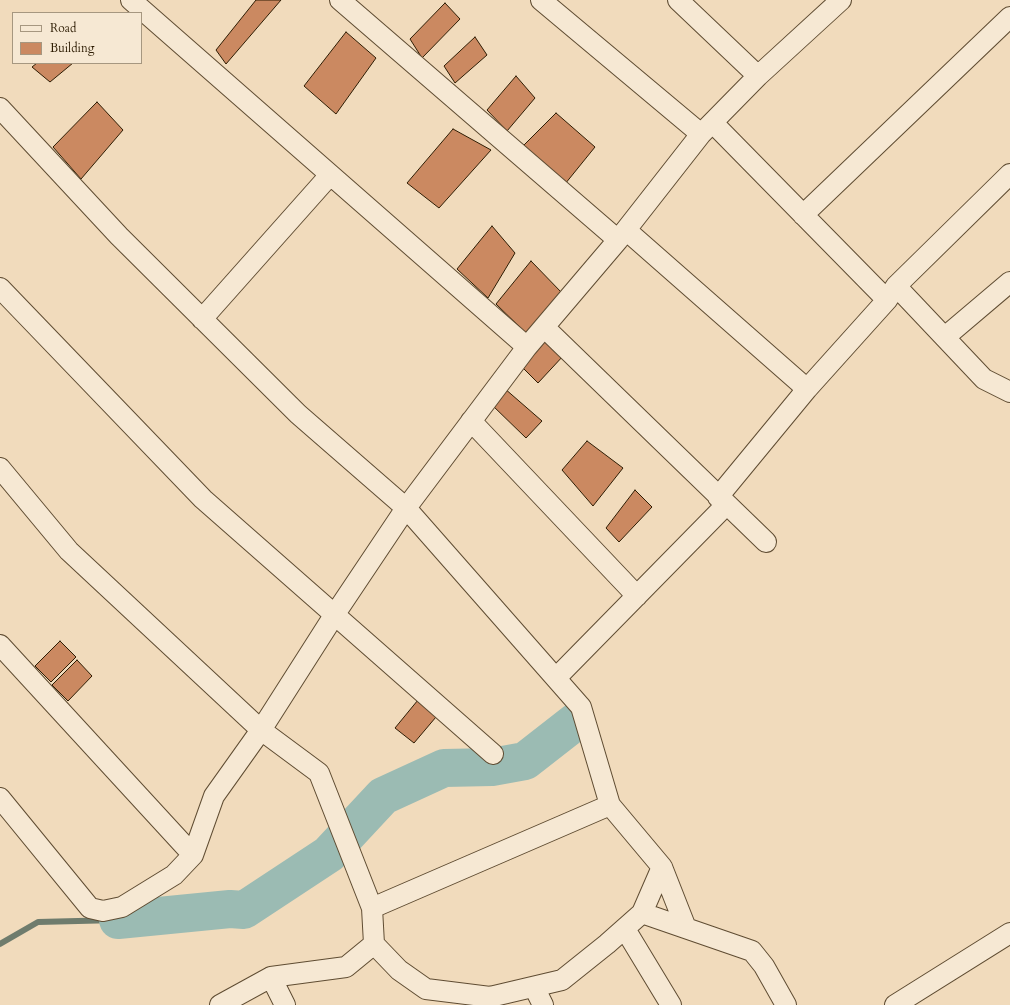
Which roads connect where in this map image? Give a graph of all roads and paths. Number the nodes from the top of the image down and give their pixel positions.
1 (131, 0) edge
2 (340, 0) edge
3 (541, 0) edge
4 (678, 0) edge
5 (841, 0) edge
6 (1010, 17) edge
7 (758, 76) junction
8 (0, 108) edge
9 (707, 129) junction
10 (330, 174) junction
11 (1010, 174) edge
12 (803, 215) junction
13 (622, 235) junction
14 (1010, 282) edge
15 (0, 288) edge
16 (892, 293) junction
17 (202, 319) junction
18 (544, 327) junction
19 (945, 337) junction
20 (527, 347) junction
21 (807, 389) junction
22 (1010, 392) edge
23 (471, 421) junction
24 (0, 468) edge
25 (722, 501) junction
26 (406, 508) junction
27 (766, 542) dead end
28 (637, 596) junction
29 (335, 614) junction
30 (0, 644) edge
31 (556, 678) junction
32 (261, 730) junction
33 (493, 754) dead end
34 (0, 798) edge
35 (610, 805) junction
36 (193, 855) junction
37 (662, 867) junction
38 (372, 908) junction
39 (642, 913) junction
40 (686, 928) junction
41 (625, 929) junction
42 (1010, 933) edge
43 (374, 944) junction
44 (271, 977) junction
45 (534, 987) junction
46 (922, 999) edge
47 (220, 1005) edge
48 (285, 1005) edge
49 (542, 1005) edge
50 (670, 1005) edge
51 (786, 1005) edge
52 (895, 1005) edge

1 - 10 street
2 - 13 street
3 - 9 street
4 - 7 street
5 - 7 street
6 - 12 street
7 - 9 street
8 - 17 street
9 - 12 street
9 - 13 street
10 - 17 street
10 - 20 street
11 - 16 street
12 - 16 street
13 - 18 street
13 - 21 street
14 - 19 street
15 - 29 street
16 - 19 street
16 - 21 street
17 - 26 street
18 - 20 street
18 - 25 street
19 - 22 street
20 - 23 street
21 - 25 street
23 - 26 street
23 - 28 street
24 - 32 street
25 - 27 street
25 - 28 street
26 - 29 street
26 - 31 street
28 - 31 street
29 - 32 street
29 - 33 street
30 - 36 street
31 - 35 street
32 - 36 street
32 - 38 street
34 - 36 street
35 - 37 street
35 - 38 street
37 - 39 street
37 - 40 street
38 - 43 street
39 - 40 street
39 - 41 street
40 - 51 street
41 - 45 street
41 - 50 street
42 - 46 street
43 - 44 street
43 - 45 street
44 - 47 street
44 - 48 street
45 - 49 street
46 - 52 street

